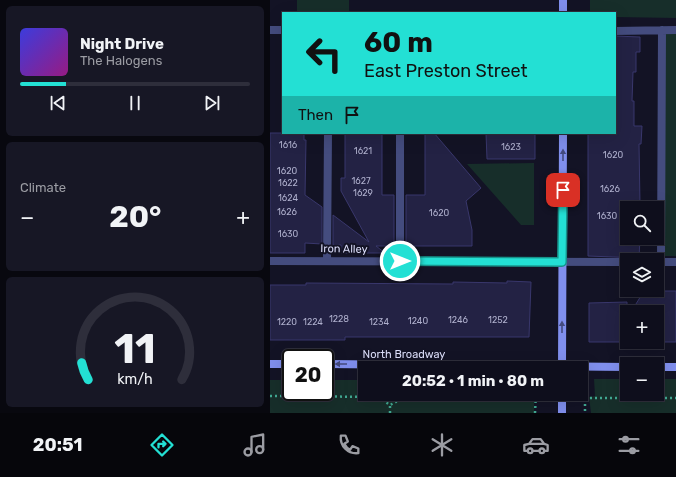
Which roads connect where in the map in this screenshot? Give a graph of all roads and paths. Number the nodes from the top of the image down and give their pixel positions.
1 (563, 0) edge
2 (563, 12) edge
3 (270, 30) edge
4 (282, 30) edge
5 (662, 30) junction
6 (676, 30) edge
7 (616, 31) edge
8 (328, 134) edge
9 (400, 134) edge
10 (563, 134) edge
11 (659, 253) edge
12 (327, 260) junction
13 (270, 261) edge
14 (400, 261) junction
15 (562, 262) junction
16 (620, 262) edge
17 (664, 262) edge
18 (676, 262) edge
19 (562, 361) edge
20 (270, 364) edge
21 (282, 364) edge
22 (334, 364) edge
23 (358, 364) edge
24 (620, 366) edge
25 (588, 367) edge
26 (664, 367) edge
27 (676, 367) edge
28 (358, 395) edge
29 (270, 396) edge
30 (588, 398) edge
31 (676, 398) edge
32 (386, 401) edge
33 (396, 401) edge
34 (536, 401) edge
35 (562, 401) edge
36 (585, 401) edge
37 (390, 405) junction
38 (390, 413) edge
39 (535, 413) edge
40 (562, 413) edge
41 (585, 413) edge

1 - 2 main road
3 - 4 lane
5 - 6 lane
5 - 7 lane
5 - 11 lane
8 - 12 lane
9 - 14 lane
15 -> 10 main road
12 - 13 lane, Iron Alley
12 - 14 lane, Iron Alley
14 - 15 lane, Iron Alley
15 - 16 lane, Iron Alley
19 -> 15 main road
17 - 18 lane
20 - 21 main road
23 -> 22 main road, North Broadway
24 - 25 main road, North Broadway
26 - 27 main road
28 - 29 path
30 - 31 path
32 - 37 path
33 - 37 path
34 - 39 path
35 - 40 main road
36 - 41 path
37 - 38 path

